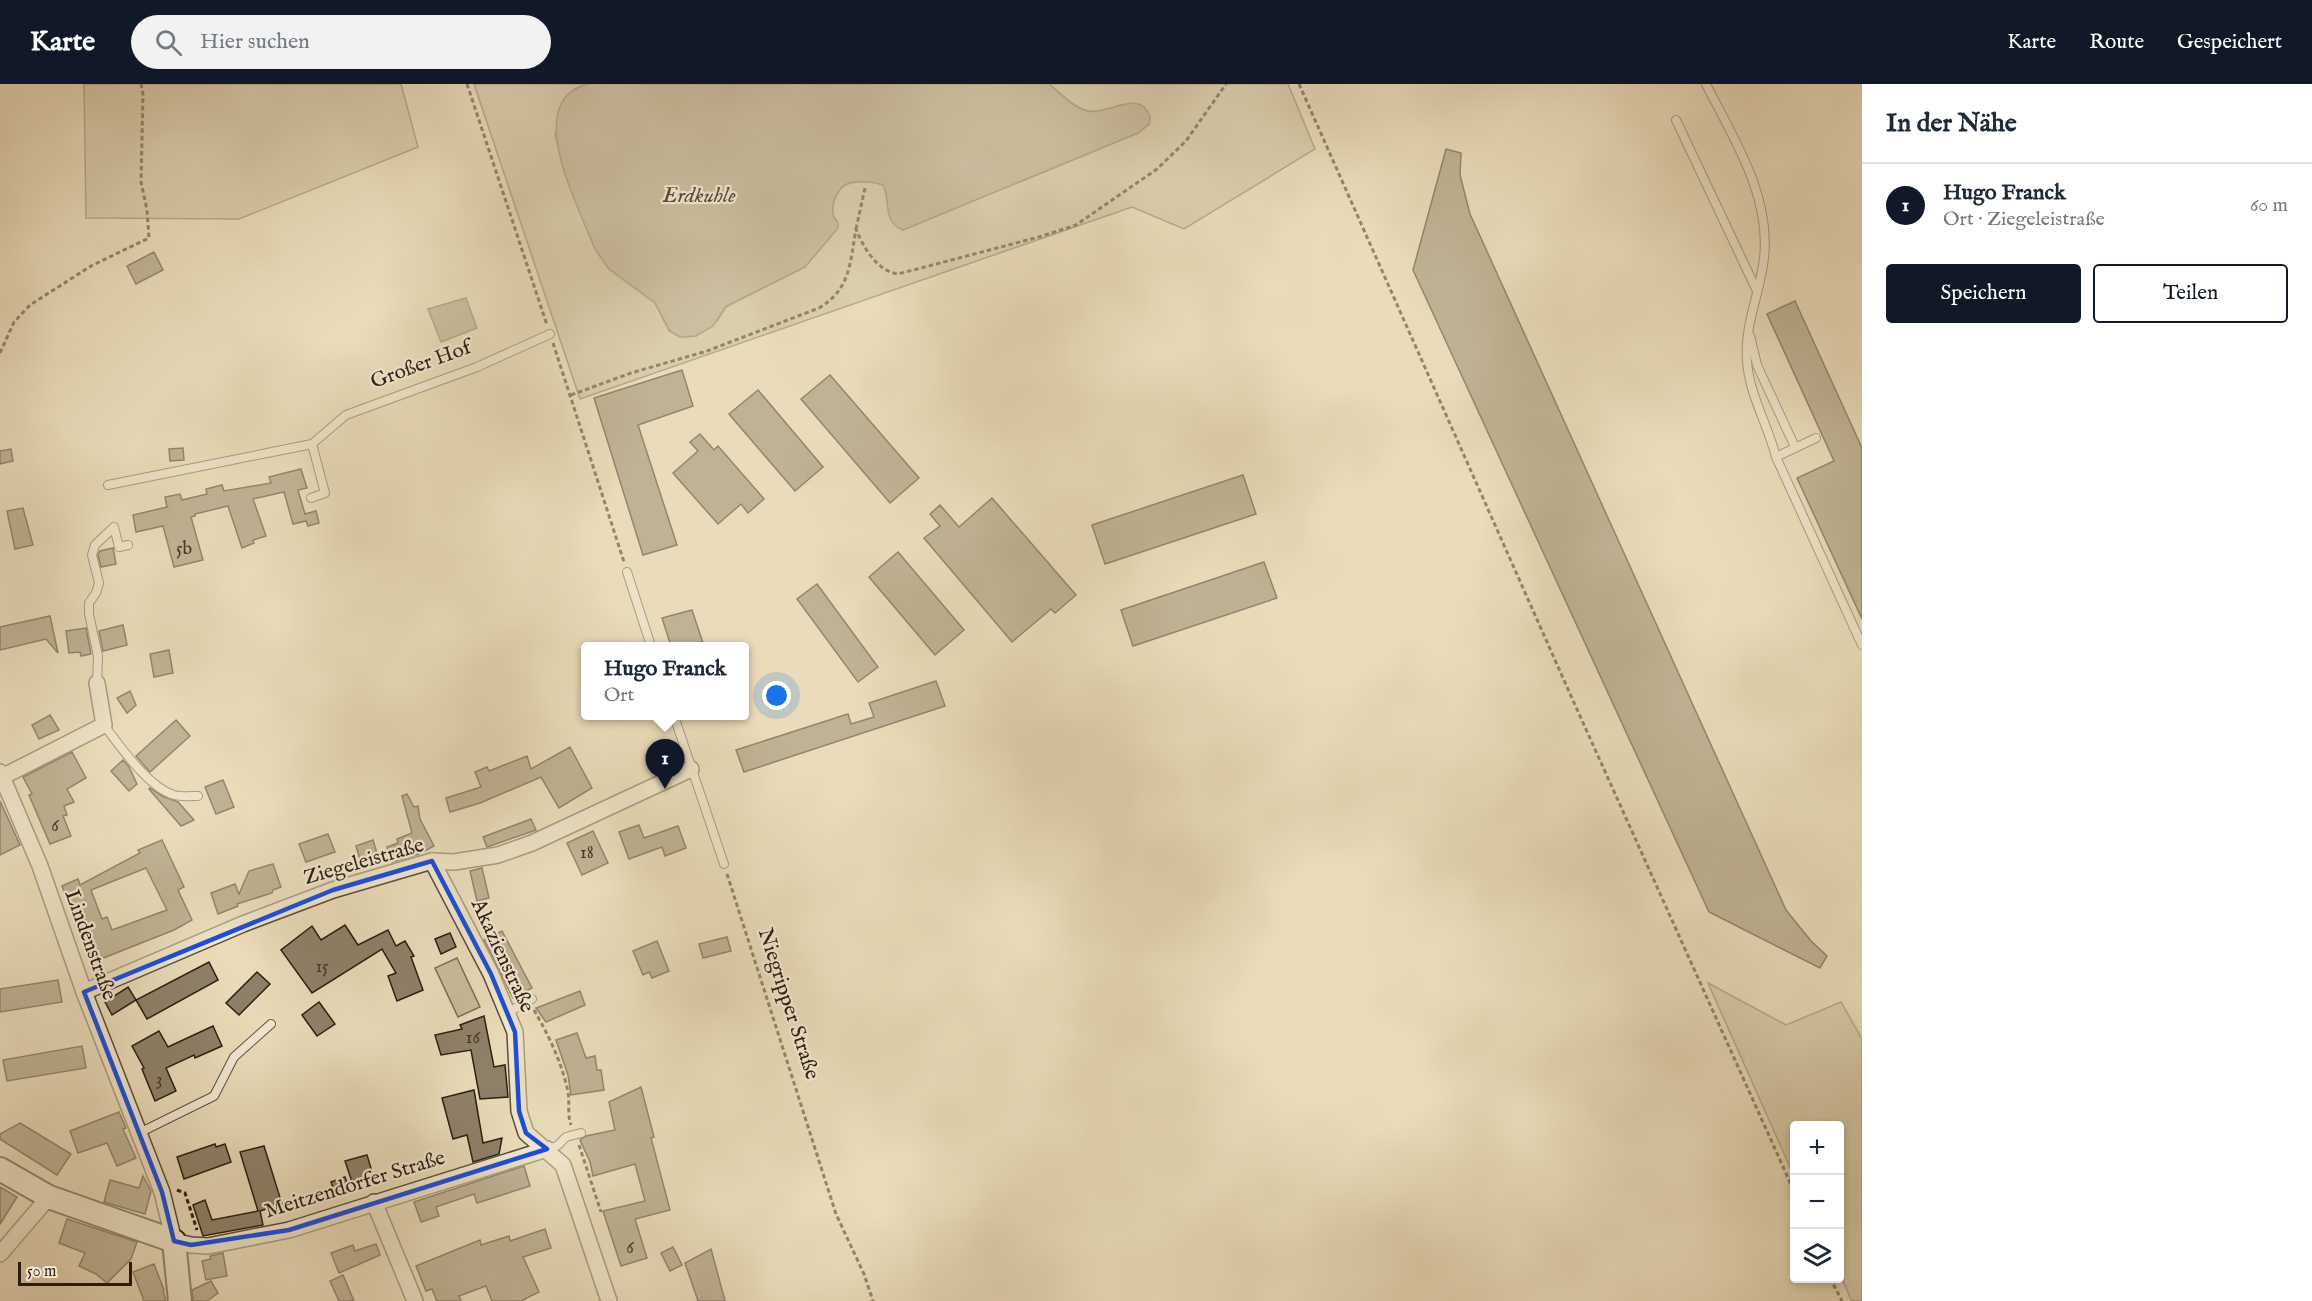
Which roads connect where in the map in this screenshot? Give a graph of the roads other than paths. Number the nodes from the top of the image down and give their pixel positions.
1 (1706, 84) edge
2 (1676, 120) dead end
3 (1757, 291) junction
4 (1750, 316) junction
5 (550, 334) dead end
6 (1816, 438) dead end
7 (312, 444) junction
8 (1795, 447) junction
9 (1776, 456) junction
10 (108, 485) dead end
11 (311, 498) dead end
12 (128, 545) dead end
13 (627, 572) dead end
14 (650, 642) edge
15 (1862, 645) edge
16 (98, 683) joint
17 (675, 720) edge
18 (104, 725) junction
19 (691, 769) junction
20 (1, 776) edge
21 (198, 796) dead end
22 (432, 861) junction
23 (724, 864) road end
24 (84, 992) junction
25 (530, 1000) road end
26 (507, 1013) junction
27 (271, 1024) dead end
28 (139, 1133) junction
29 (578, 1134) road end
30 (547, 1149) junction
31 (0, 1169) edge
32 (49, 1197) junction
33 (374, 1202) junction
34 (174, 1241) junction
35 (0, 1254) edge
36 (180, 1301) edge
37 (415, 1301) edge
38 (609, 1301) edge

1 - 3 lane
2 - 3 lane
3 - 4 lane
4 - 8 lane
4 - 9 lane
5 - 7 lane, Großer Hof
6 - 8 lane
7 - 10 lane, Großer Hof
7 - 11 lane
8 - 9 lane
9 - 15 lane
12 - 16 lane
13 - 14 lane
16 - 18 street
17 - 19 lane
18 - 20 street
18 - 21 lane
19 - 22 street, Ziegeleistraße
19 - 23 lane
20 - 24 street, Lindenstraße
22 - 24 street, Ziegeleistraße
22 - 26 street, Akazienstraße
24 - 28 street, Lindenstraße
25 - 26 lane
26 - 30 street, Akazienstraße
27 - 28 lane
28 - 34 street, Lindenstraße
29 - 30 lane
30 - 33 street, Meitzendorfer Straße
30 - 38 street, Akazienstraße
31 - 32 street
32 - 34 street
32 - 35 street
33 - 34 street, Meitzendorfer Straße
33 - 37 street
34 - 36 street

